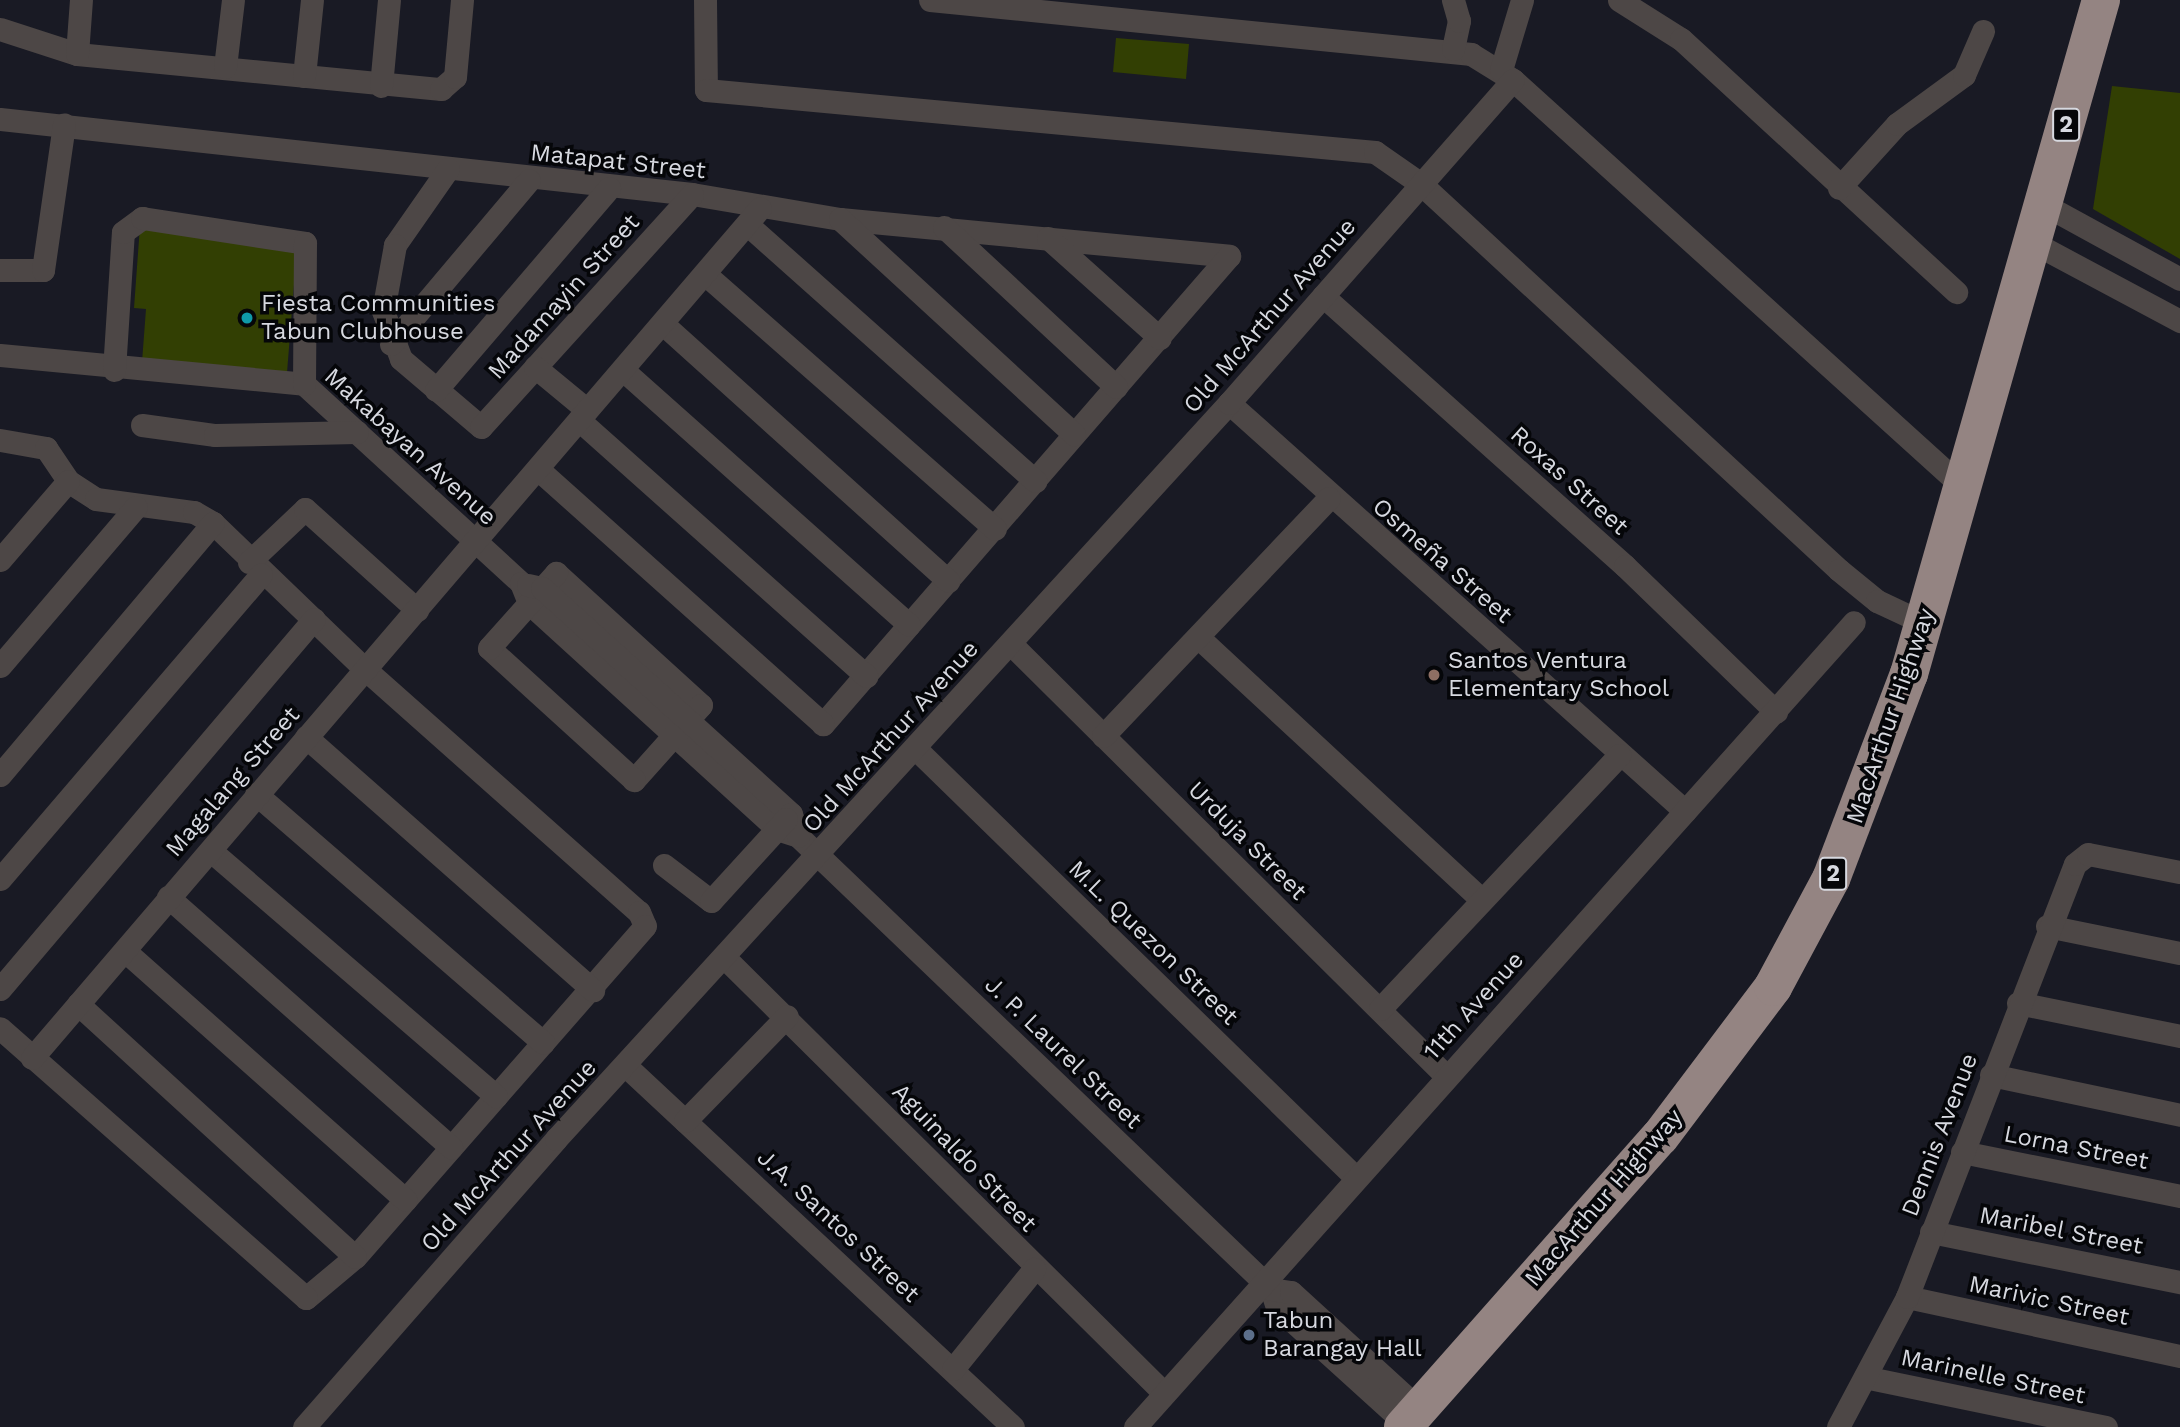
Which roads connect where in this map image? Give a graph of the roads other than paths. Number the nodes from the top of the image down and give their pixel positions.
1 (81, 0) edge
2 (233, 0) edge
3 (312, 0) edge
4 (389, 0) edge
5 (462, 0) edge
6 (705, 0) edge
7 (930, 0) edge
8 (1453, 0) edge
9 (1522, 0) edge
10 (1619, 0) edge
11 (2101, 0) edge
12 (1097, 8) edge
13 (0, 29) edge
14 (1983, 31) dead end
15 (1453, 49) junction
16 (78, 54) junction
17 (225, 67) junction
18 (1507, 75) junction
19 (304, 76) junction
20 (382, 86) junction
21 (0, 119) edge
22 (64, 125) junction
23 (449, 170) junction
24 (528, 180) junction
25 (1421, 184) junction
26 (609, 188) junction
27 (1839, 188) junction
28 (692, 194) junction
29 (2043, 204) junction
30 (754, 216) junction
31 (840, 219) junction
32 (944, 227) junction
33 (1048, 238) junction
34 (2032, 242) junction
35 (0, 271) edge
36 (705, 274) junction
37 (2180, 279) edge
38 (1956, 292) dead end
39 (1323, 296) junction
40 (2180, 321) edge
41 (663, 324) junction
42 (1160, 338) junction
43 (391, 344) junction
44 (0, 355) edge
45 (535, 367) junction
46 (114, 370) junction
47 (623, 370) junction
48 (304, 384) junction
49 (1115, 387) junction
50 (436, 390) junction
51 (1229, 403) junction
52 (583, 415) junction
53 (142, 425) dead end
54 (357, 432) junction
55 (1074, 435) junction
56 (0, 440) edge
57 (538, 469) junction
58 (68, 481) junction
59 (1035, 481) junction
60 (1963, 487) junction
61 (1329, 498) junction
62 (136, 507) junction
63 (213, 523) junction
64 (995, 529) junction
65 (477, 543) junction
66 (0, 560) edge
67 (256, 568) junction
68 (948, 581) junction
69 (531, 592) junction
70 (417, 610) junction
71 (314, 619) junction
72 (1854, 622) dead end
73 (1924, 623) junction
74 (909, 625) junction
75 (1198, 637) junction
76 (1011, 644) junction
77 (0, 666) edge
78 (366, 670) junction
79 (866, 676) junction
80 (1776, 712) junction
81 (681, 728) junction
82 (1103, 736) junction
83 (306, 737) junction
84 (915, 748) junction
85 (1619, 755) junction
86 (0, 775) edge
87 (256, 794) junction
88 (1685, 811) junction
89 (789, 826) junction
90 (211, 851) junction
91 (819, 856) junction
92 (664, 865) dead end
93 (2180, 872) edge
94 (0, 880) edge
95 (168, 897) junction
96 (1482, 900) junction
97 (2047, 926) junction
98 (125, 951) junction
99 (2180, 953) edge
100 (726, 959) junction
101 (0, 989) edge
102 (593, 990) junction
103 (2018, 1003) junction
104 (78, 1004) junction
105 (1380, 1009) junction
106 (787, 1016) junction
107 (0, 1028) edge
108 (2180, 1036) edge
109 (543, 1043) junction
110 (32, 1058) junction
111 (626, 1066) junction
112 (1991, 1075) junction
113 (1446, 1076) junction
114 (496, 1096) junction
115 (2180, 1115) edge
116 (685, 1121) junction
117 (451, 1147) junction
118 (1962, 1152) junction
119 (1355, 1177) junction
120 (2180, 1196) edge
121 (405, 1200) junction
122 (1931, 1232) junction
123 (355, 1256) junction
124 (1034, 1269) junction
125 (2180, 1282) edge
126 (1267, 1285) junction
127 (1907, 1297) junction
128 (2180, 1356) edge
129 (953, 1369) junction
130 (1869, 1378) junction
131 (1164, 1393) junction
132 (1409, 1420) edge
133 (304, 1427) edge
134 (1013, 1427) edge
135 (1135, 1427) edge
136 (1838, 1427) edge
137 (2106, 1427) edge

1 - 16 street
2 - 17 street
3 - 19 street
4 - 20 street
5 - 20 street
6 - 25 street
7 - 12 street
8 - 15 street
9 - 18 street
10 - 27 street
11 - 29 highway, MacArthur Highway / 2
12 - 15 street
13 - 16 street
14 - 27 street
15 - 18 street
16 - 17 street
17 - 19 street
18 - 25 street, Old McArthur Avenue
18 - 60 street
19 - 20 street
21 - 22 street, Matapat Street
22 - 23 street, Matapat Street
22 - 35 street
23 - 24 street, Matapat Street
23 - 43 street
24 - 26 street, Matapat Street
24 - 43 street
25 - 39 street, Old McArthur Avenue
25 - 73 street
26 - 28 street, Matapat Street
26 - 50 street
27 - 38 street
28 - 30 street, Matapat Street
28 - 45 street, Madamayin Street
29 - 34 highway, MacArthur Highway / 2
29 - 37 street
30 - 31 street, Matapat Street
30 - 36 street, Magalang Street
30 - 59 street
31 - 32 street, Matapat Street
31 - 55 street
32 - 33 street, Matapat Street
32 - 49 street
33 - 42 street
33 - 42 street, Matapat Street
34 - 40 street
34 - 60 highway, MacArthur Highway / 2
36 - 41 street, Magalang Street
36 - 64 street
39 - 51 street, Old McArthur Avenue
39 - 80 street, Roxas Street
41 - 47 street, Magalang Street
41 - 68 street
42 - 49 street
43 - 50 street
44 - 46 street, Makabayan Avenue
45 - 50 street, Madamayin Street
45 - 52 street
46 - 48 street, Makabayan Avenue
46 - 48 street
47 - 52 street, Magalang Street
47 - 74 street
48 - 54 street, Makabayan Avenue
49 - 55 street
51 - 61 street, Osmeña Street
51 - 76 street, Old McArthur Avenue
52 - 57 street, Magalang Street
52 - 79 street
53 - 54 street
54 - 65 street, Makabayan Avenue
55 - 59 street
56 - 58 street
57 - 65 street, Magalang Street
57 - 79 street
58 - 62 street
58 - 66 street
59 - 64 street
60 - 73 highway, MacArthur Highway / 2
61 - 75 street
61 - 85 street, Osmeña Street
62 - 63 street
62 - 77 street
63 - 67 street
63 - 86 street
64 - 68 street
65 - 69 street, Makabayan Avenue
65 - 70 street, Magalang Street
67 - 70 street
67 - 71 street
67 - 94 street
68 - 74 street
69 - 81 street, Makabayan Avenue
69 - 81 street
69 - 81 street
70 - 78 street, Magalang Street
71 - 78 street
71 - 101 street
72 - 80 street, 11th Avenue
73 - 132 highway, MacArthur Highway / 2
74 - 79 street
75 - 82 street
75 - 96 street
76 - 82 street, Urduja Street
76 - 84 street, Old McArthur Avenue
78 - 83 street, Magalang Street
78 - 102 street
80 - 88 street, 11th Avenue
81 - 89 street, Makabayan Avenue
82 - 105 street, Urduja Street
83 - 87 street, Magalang Street
83 - 102 street
84 - 91 street, Old McArthur Avenue
84 - 119 street, M.L. Quezon Street
85 - 88 street, Osmeña Street
85 - 96 street
87 - 90 street, Magalang Street
87 - 109 street
88 - 113 street, 11th Avenue
89 - 91 street, Makabayan Avenue
89 - 92 street
90 - 95 street, Magalang Street
90 - 114 street
91 - 100 street, Old McArthur Avenue
91 - 126 street, J. P. Laurel Street
93 - 97 street, Dennis Avenue
95 - 98 street, Magalang Street
95 - 117 street
96 - 105 street
97 - 99 street
97 - 103 street, Dennis Avenue
98 - 104 street, Magalang Street
98 - 121 street
100 - 106 street, Aguinaldo Street
100 - 111 street, Old McArthur Avenue
102 - 109 street
103 - 108 street
103 - 112 street, Dennis Avenue
104 - 110 street, Magalang Street
104 - 123 street
105 - 113 street, Urduja Street
106 - 116 street
106 - 124 street, Aguinaldo Street
107 - 110 street
109 - 114 street
110 - 123 street
111 - 116 street, J.A. Santos Street
111 - 133 street, Old McArthur Avenue
112 - 115 street
112 - 118 street, Dennis Avenue
113 - 119 street, 11th Avenue
114 - 117 street
116 - 129 street, J.A. Santos Street
117 - 121 street
118 - 120 street, Lorna Street
118 - 122 street, Dennis Avenue
119 - 126 street, 11th Avenue
121 - 123 street
122 - 125 street, Maribel Street
122 - 127 street, Dennis Avenue
124 - 129 street
124 - 131 street, Aguinaldo Street
126 - 131 street, 11th Avenue
126 - 132 street, J. P. Laurel Street
127 - 128 street, Marivic Street
127 - 130 street, Dennis Avenue
129 - 134 street, J.A. Santos Street
130 - 136 street, Dennis Avenue
130 - 137 street, Marinelle Street
131 - 135 street, 11th Avenue

